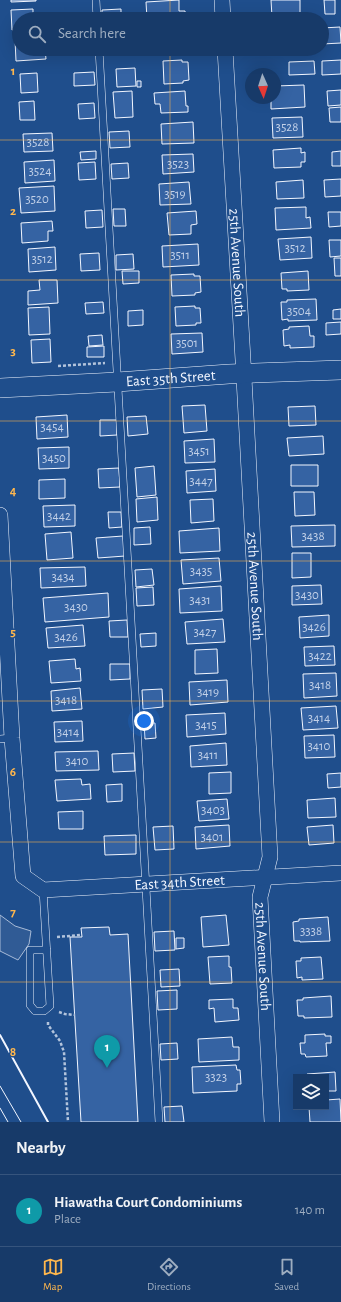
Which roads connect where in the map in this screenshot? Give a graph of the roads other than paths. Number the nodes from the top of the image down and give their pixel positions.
1 (96, 0) edge
2 (222, 0) edge
3 (97, 12) edge
4 (223, 12) edge
5 (99, 56) edge
6 (225, 56) edge
7 (341, 370) edge
8 (244, 374) junction
9 (117, 382) junction
10 (0, 388) edge
11 (0, 515) edge
12 (6, 739) edge
13 (341, 873) edge
14 (265, 877) junction
15 (146, 884) junction
16 (43, 890) junction
17 (47, 950) junction
18 (158, 1122) edge
19 (272, 1122) edge

1 - 3 lane
2 - 4 street
5 - 9 lane
6 - 8 street, 25th Avenue South
7 - 8 street, East 35th Street
8 - 9 street, East 35th Street
8 - 14 street, 25th Avenue South
9 - 10 street, East 35th Street
9 - 15 lane
11 - 12 street
12 - 16 street
13 - 14 street, East 34th Street
14 - 15 street, East 34th Street
14 - 19 street, 25th Avenue South
15 - 16 street, East 34th Street
15 - 18 lane
16 - 17 lane
17 - 17 lane

